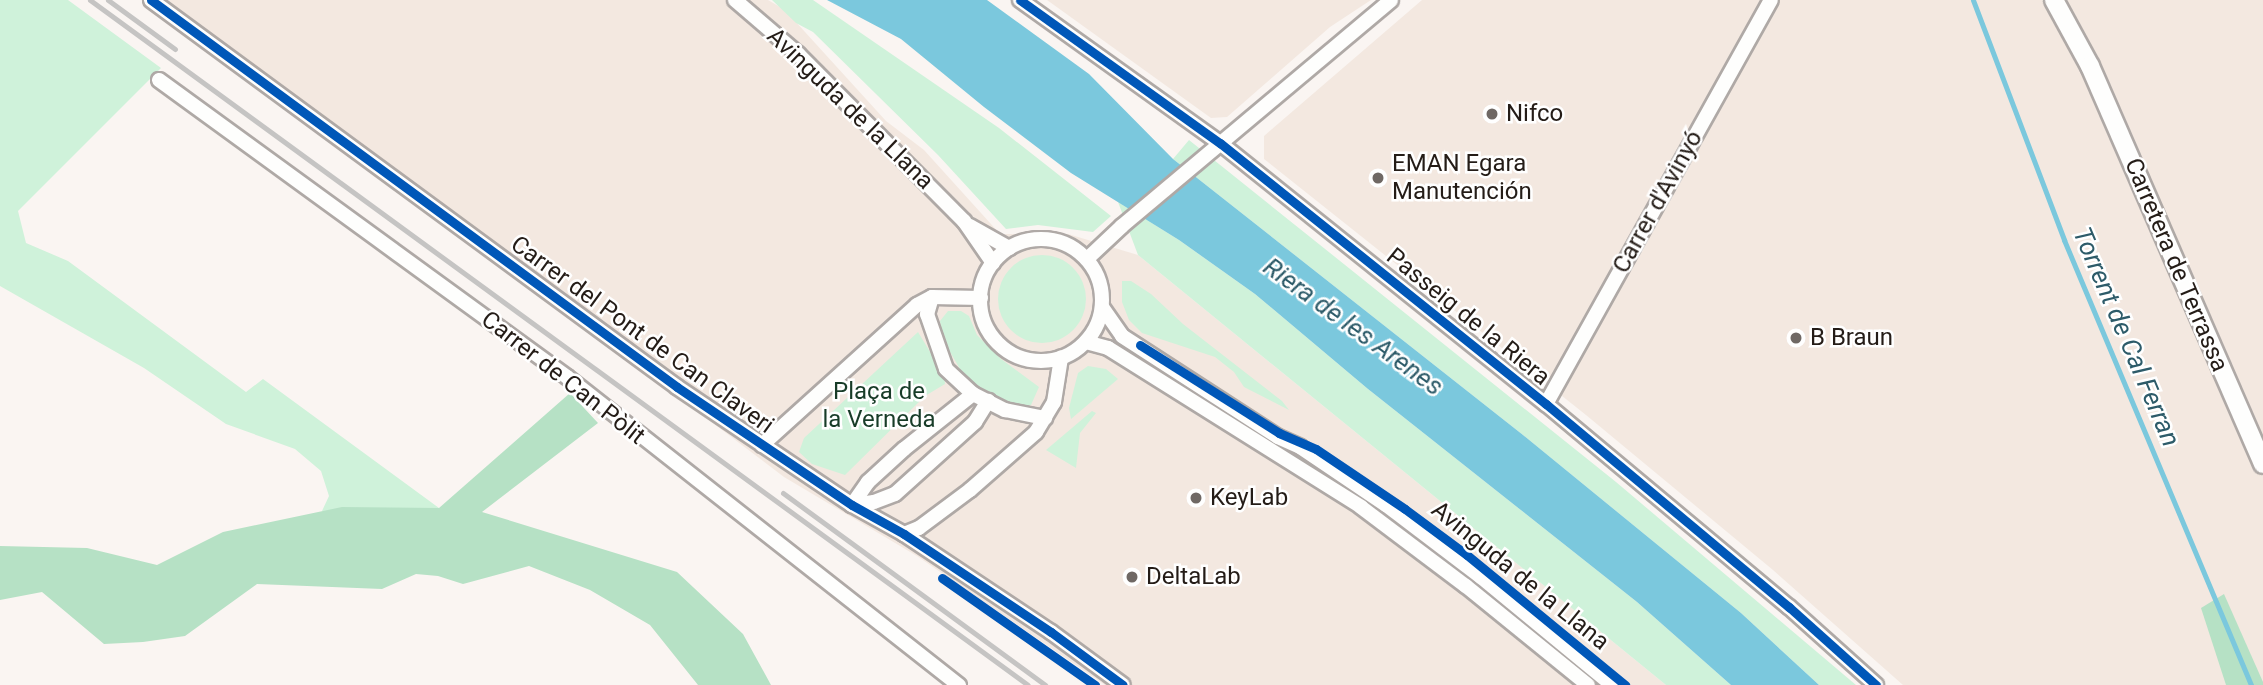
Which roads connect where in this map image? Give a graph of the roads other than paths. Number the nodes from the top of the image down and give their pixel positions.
1 (150, 0) edge
2 (735, 0) edge
3 (1020, 0) edge
4 (1391, 0) edge
5 (1771, 0) edge
6 (2054, 0) edge
7 (2066, 0) edge
8 (2090, 66) junction
9 (159, 80) dead end
10 (1220, 143) junction
11 (964, 221) junction
12 (1009, 248) junction
13 (1087, 259) junction
14 (993, 262) junction
15 (932, 297) junction
16 (981, 298) junction
17 (1102, 307) junction
18 (1086, 342) junction
19 (1061, 358) junction
20 (973, 394) junction
21 (988, 401) junction
22 (1546, 404) junction
23 (1045, 418) junction
24 (762, 445) junction
25 (2263, 464) edge
26 (852, 505) junction
27 (904, 534) junction
28 (959, 685) edge
29 (1123, 685) edge
30 (1588, 685) edge
31 (1612, 685) edge
32 (1877, 685) edge

1 - 24 street, Carrer del Pont de Can Claveri
2 - 11 street, Avinguda de la Llana
3 - 10 street, Passeig de la Riera
4 - 10 street
5 - 22 street, Carrer d'Avinyó
6 - 8 street
7 - 8 street
8 - 25 street, Carretera de Terrassa
9 - 28 street, Carrer de Can Pòlit
10 - 13 street
10 - 22 street, Passeig de la Riera
11 - 12 street, Avinguda de la Llana
11 - 14 street, Avinguda de la Llana
12 - 13 street
12 - 14 street
13 - 17 street
14 - 16 street
15 - 16 street
15 - 20 street
15 - 24 street
16 - 19 street
17 - 18 street
17 - 31 street, Avinguda de la Llana
18 - 19 street
18 - 30 street, Avinguda de la Llana
19 - 23 street
20 - 21 street
20 - 26 street
21 - 23 street
21 - 26 street
22 - 32 street, Passeig de la Riera
23 - 27 street
24 - 26 street, Carrer del Pont de Can Claveri
26 - 27 street, Carrer del Pont de Can Claveri
27 - 29 street, Carrer del Pont de Can Claveri

